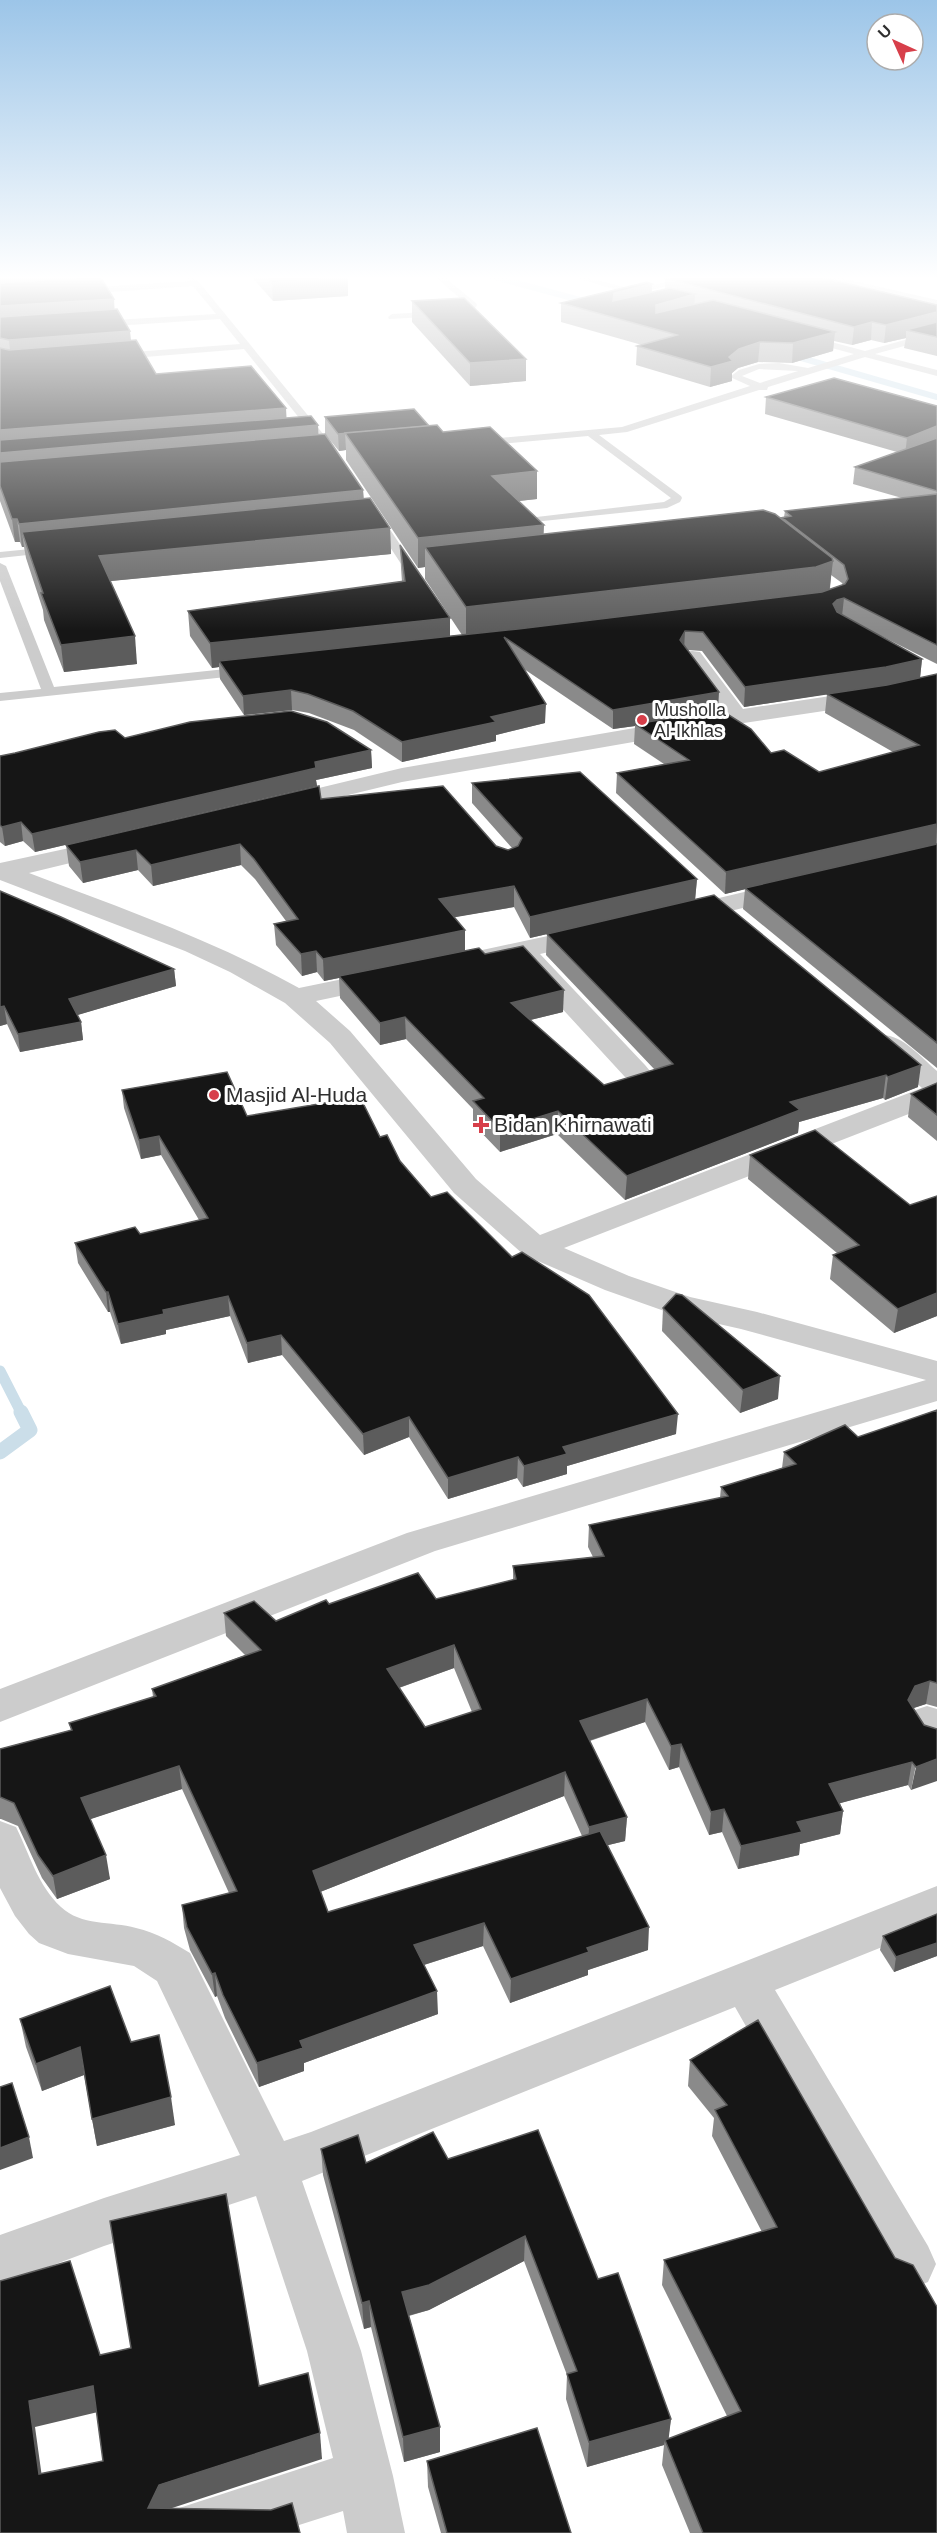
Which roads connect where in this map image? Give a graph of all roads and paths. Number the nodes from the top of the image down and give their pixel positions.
1 (286, 394) edge
2 (738, 394) edge
3 (317, 432) junction
4 (305, 433) edge
5 (590, 433) junction
6 (462, 445) edge
7 (330, 450) edge
8 (370, 514) edge
9 (528, 521) edge
10 (59, 549) edge
11 (0, 555) edge
12 (0, 566) edge
13 (420, 577) edge
14 (692, 657) edge
15 (916, 665) edge
16 (254, 669) edge
17 (937, 676) edge
18 (937, 683) edge
19 (49, 692) junction
20 (0, 697) edge
21 (737, 717) junction
22 (552, 750) junction
23 (374, 756) dead end
24 (577, 774) edge
25 (402, 775) junction
26 (253, 811) edge
27 (128, 842) edge
28 (1, 872) edge
29 (693, 883) edge
30 (811, 884) edge
31 (720, 906) junction
32 (662, 919) edge
33 (746, 928) edge
34 (616, 929) edge
35 (524, 950) junction
36 (455, 964) edge
37 (409, 973) edge
38 (295, 997) junction
39 (868, 1028) edge
40 (635, 1071) dead end
41 (937, 1086) edge
42 (937, 1093) edge
43 (536, 1248) junction
44 (937, 1372) edge
45 (937, 1389) edge
46 (0, 1706) edge
47 (0, 1839) edge
48 (937, 1905) edge
49 (745, 1982) junction
50 (272, 2168) junction
51 (0, 2260) edge
52 (910, 2264) edge
53 (365, 2476) junction
54 (184, 2533) edge
55 (376, 2533) edge

1 - 3 lane
2 - 5 lane
3 - 4 lane
3 - 7 lane
5 - 6 lane
5 - 9 lane
8 - 13 lane
10 - 11 lane
12 - 19 lane
14 - 21 street
15 - 17 street
16 - 19 lane
18 - 21 street
19 - 20 lane
21 - 22 street
22 - 24 street
22 - 25 street
23 - 25 street
25 - 26 street
27 - 28 street
28 - 38 street
29 - 31 street
30 - 31 street
31 - 32 street
31 - 33 street
34 - 35 street
35 - 36 street
35 - 40 street
37 - 38 street
38 - 43 street
39 - 41 street
42 - 43 street
43 - 44 street
45 - 46 street
47 - 50 street
48 - 49 street
49 - 50 street
49 - 52 street
50 - 51 street
50 - 53 street
53 - 54 street
53 - 55 street

